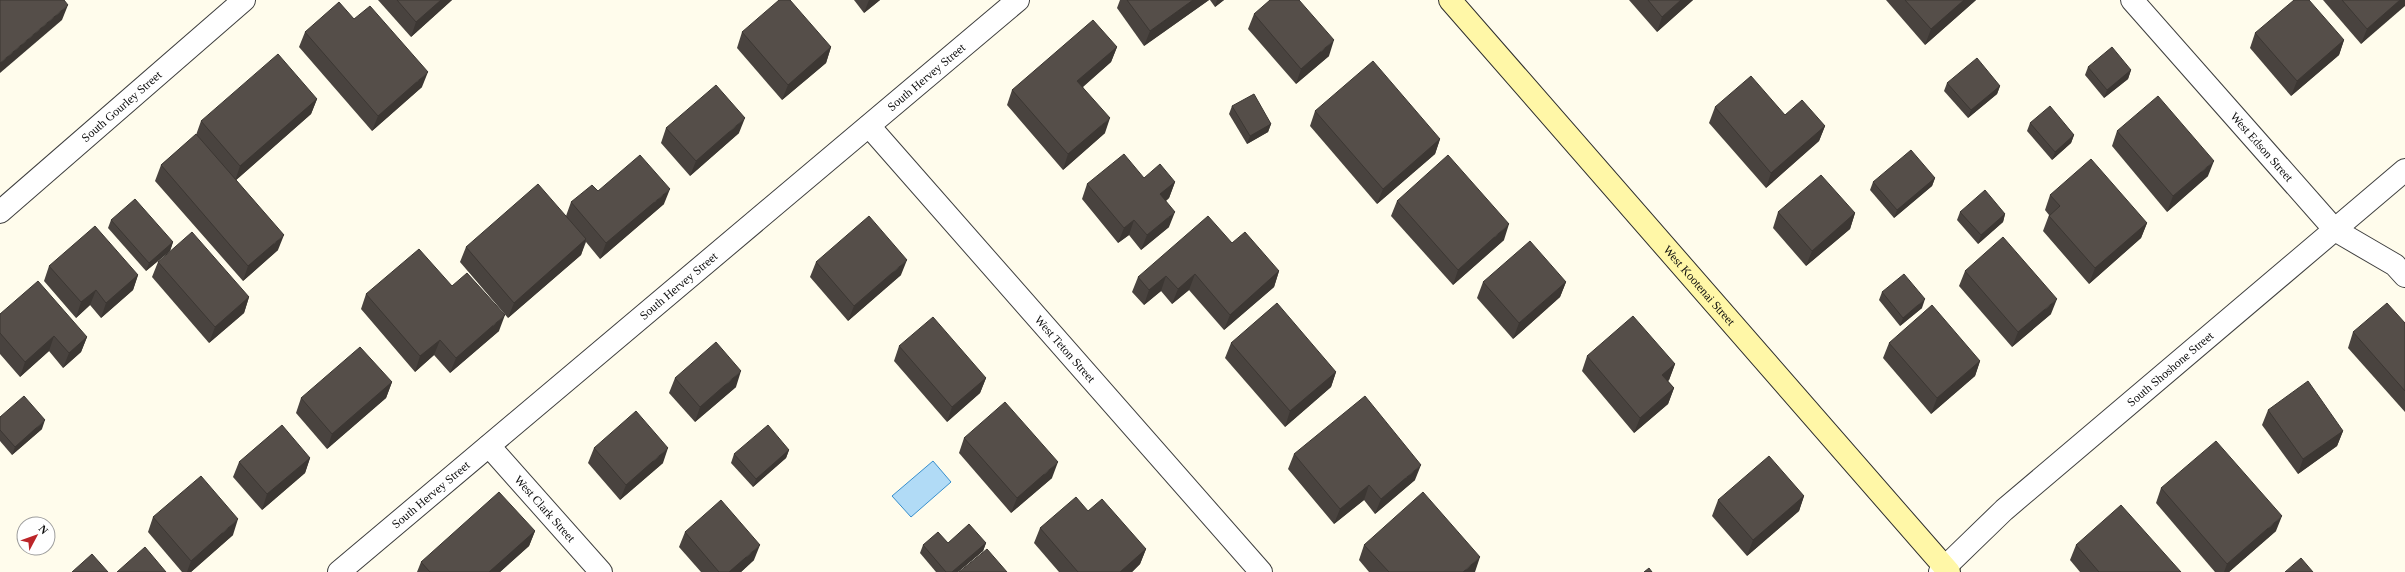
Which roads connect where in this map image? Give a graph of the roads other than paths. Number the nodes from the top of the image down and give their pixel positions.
1 (244, 0) edge
2 (1018, 0) edge
3 (1450, 0) edge
4 (2132, 0) edge
5 (869, 126) junction
6 (2405, 170) edge
7 (0, 212) edge
8 (2335, 230) junction
9 (2405, 276) edge
10 (489, 446) junction
11 (1945, 571) edge
12 (339, 572) edge
13 (601, 572) edge
14 (1261, 572) edge

1 - 7 street, South Gourley Street
2 - 5 street, South Hervey Street
3 - 11 street, West Kootenai Street
4 - 8 street, West Edson Street
5 - 10 street, South Hervey Street
5 - 14 street, West Teton Street
6 - 8 street, South Shoshone Street
8 - 9 street, West Edson Street
8 - 11 street, South Shoshone Street
10 - 12 street, South Hervey Street
10 - 13 street, West Clark Street

